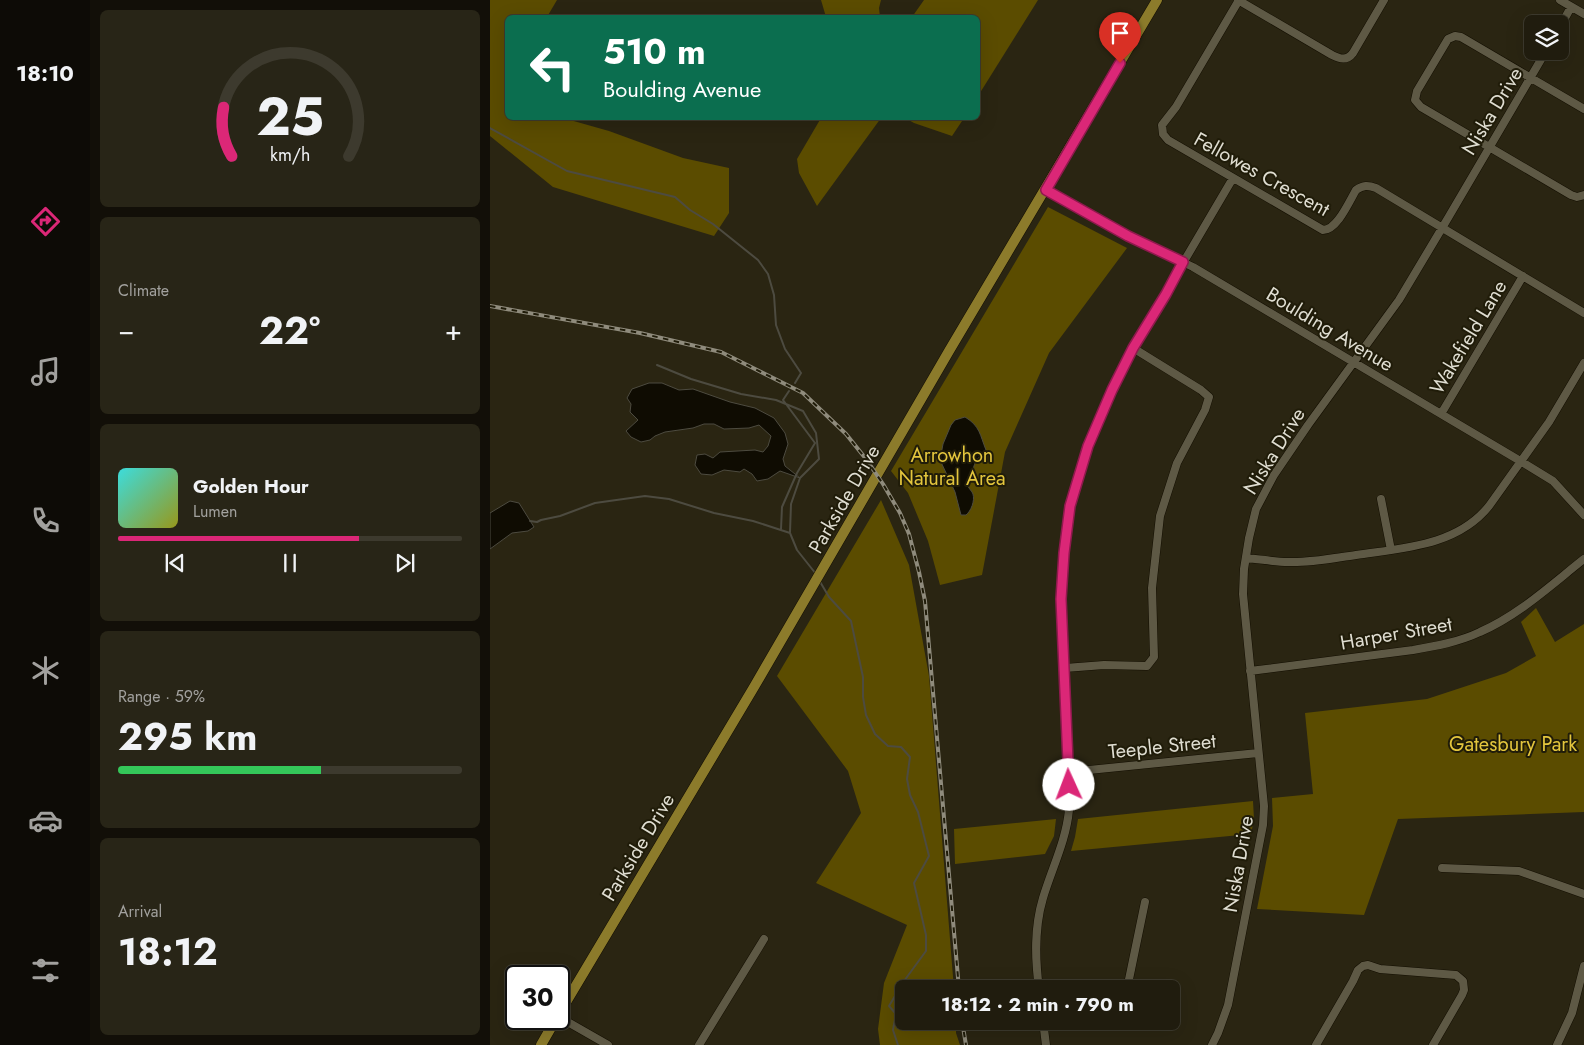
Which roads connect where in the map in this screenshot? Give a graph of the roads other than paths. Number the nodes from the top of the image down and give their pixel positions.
1 (1157, 0) edge
2 (1238, 0) edge
3 (1384, 0) edge
4 (1560, 0) edge
5 (1572, 7) junction
6 (1584, 14) edge
7 (1567, 15) edge
8 (1541, 60) edge
9 (1530, 78) junction
10 (1584, 109) edge
11 (1489, 147) junction
12 (1233, 178) junction
13 (1046, 190) junction
14 (1584, 195) edge
15 (1442, 229) junction
16 (1183, 262) junction
17 (1522, 276) junction
18 (1584, 313) edge
19 (1133, 348) junction
20 (1354, 363) junction
21 (1584, 363) edge
22 (1441, 414) junction
23 (1522, 462) junction
24 (1381, 499) dead end
25 (1584, 515) edge
26 (1392, 550) junction
27 (1246, 558) junction
28 (1584, 559) edge
29 (1064, 668) junction
30 (1250, 671) junction
31 (1258, 753) junction
32 (1069, 772) junction
33 (1442, 868) dead end
34 (1584, 894) edge
35 (1145, 902) dead end
36 (764, 940) dead end
37 (1584, 966) edge
38 (1038, 980) edge
39 (1129, 980) edge
40 (570, 996) edge
41 (570, 1023) edge
42 (550, 1030) edge
43 (1044, 1030) edge
44 (541, 1045) edge
45 (608, 1045) edge
46 (699, 1045) edge
47 (1046, 1045) edge
48 (1212, 1045) edge
49 (1316, 1045) edge
50 (1433, 1045) edge
51 (1556, 1045) edge

1 - 13 main road, Parkside Drive
2 - 3 street
2 - 12 street, Fellowes Crescent
4 - 5 street
5 - 6 street
5 - 7 street
8 - 9 street, Niska Drive
9 - 10 street
9 - 11 street, Niska Drive
9 - 11 street
11 - 14 street
11 - 15 street, Niska Drive
12 - 15 street, Fellowes Crescent
12 - 16 street
13 - 16 street, Boulding Avenue
13 - 40 main road, Parkside Drive
15 - 17 street, Fellowes Crescent
15 - 20 street, Niska Drive
16 - 19 street
16 - 20 street, Boulding Avenue
17 - 18 street, Fellowes Crescent
17 - 22 street, Wakefield Lane
19 - 29 street
19 - 29 street
20 - 22 street, Boulding Avenue
20 - 27 street, Niska Drive
21 - 23 street
22 - 23 street, Boulding Avenue
23 - 25 street, Boulding Avenue
23 - 26 street
24 - 26 street
26 - 27 street
27 - 30 street, Niska Drive
28 - 30 street, Harper Street
29 - 32 street
30 - 31 street, Niska Drive
31 - 32 street, Teeple Street
31 - 48 street, Niska Drive
32 - 38 street
33 - 34 street
35 - 39 street
36 - 46 street
37 - 51 street
41 - 45 street
42 - 44 main road, Parkside Drive
43 - 47 street
49 - 50 street

